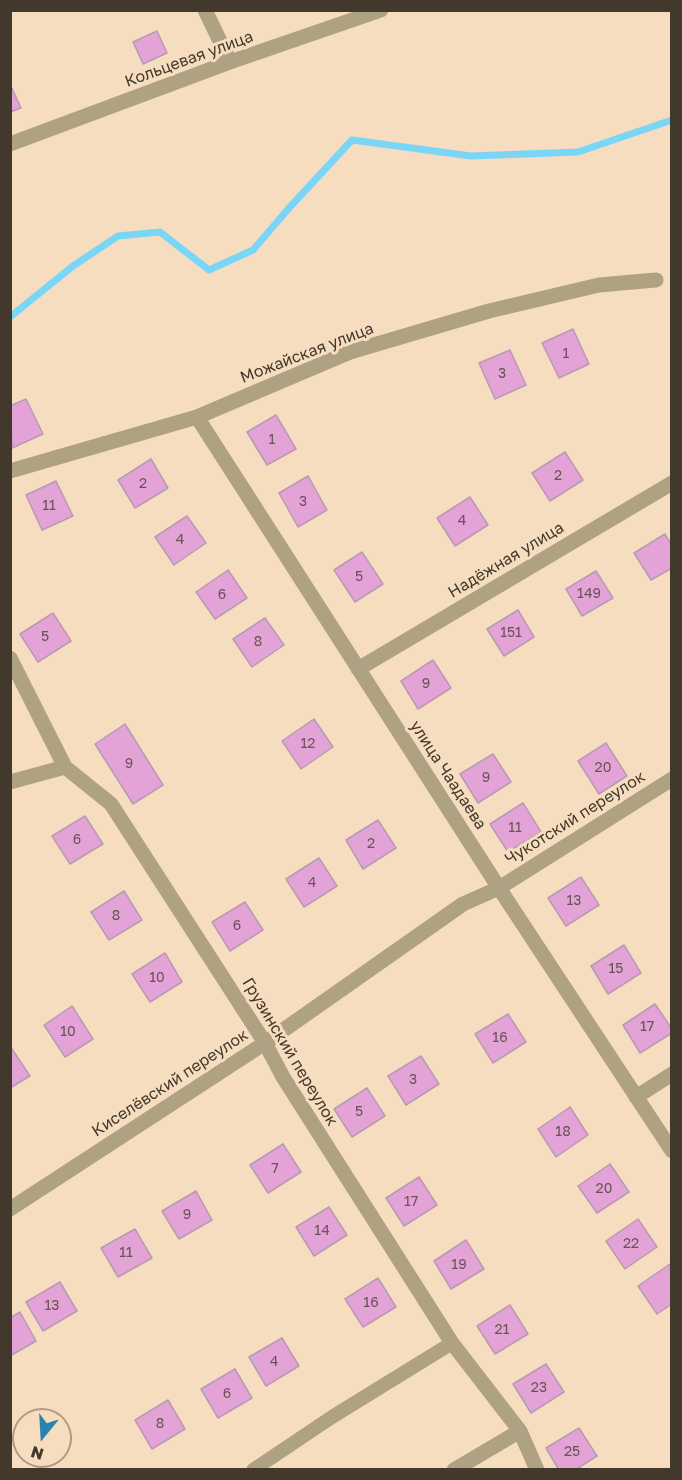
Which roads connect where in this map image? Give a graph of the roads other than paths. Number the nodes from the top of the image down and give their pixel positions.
1 (204, 10) edge
2 (381, 10) edge
3 (230, 62) junction
4 (10, 144) edge
5 (656, 280) dead end
6 (197, 417) junction
7 (10, 471) edge
8 (672, 483) edge
9 (10, 658) edge
10 (358, 669) junction
11 (65, 767) junction
12 (672, 779) edge
13 (10, 782) edge
14 (499, 888) junction
15 (265, 1043) junction
16 (672, 1074) edge
17 (636, 1097) junction
18 (672, 1151) edge
19 (10, 1209) edge
20 (452, 1343) junction
21 (520, 1431) junction
22 (253, 1470) edge
23 (454, 1470) edge
24 (537, 1470) edge

1 - 3 street
2 - 3 street, Кольцевая улица
3 - 4 street, Кольцевая улица
5 - 6 street, Можайская улица
6 - 7 street, Можайская улица
6 - 10 street, улица Чаадаева
8 - 10 street, Надёжная улица
9 - 11 street, Грузинский переулок
10 - 14 street, улица Чаадаева
11 - 13 street
11 - 15 street, Грузинский переулок
12 - 14 street, Чукотский переулок
14 - 15 street, Киселёвский переулок
14 - 17 street, улица Чаадаева
15 - 19 street, Киселёвский переулок
15 - 20 street, Грузинский переулок
16 - 17 street
17 - 18 street, улица Чаадаева
20 - 21 street, Грузинский переулок
20 - 22 lane
21 - 23 street
21 - 24 street, Грузинский переулок

